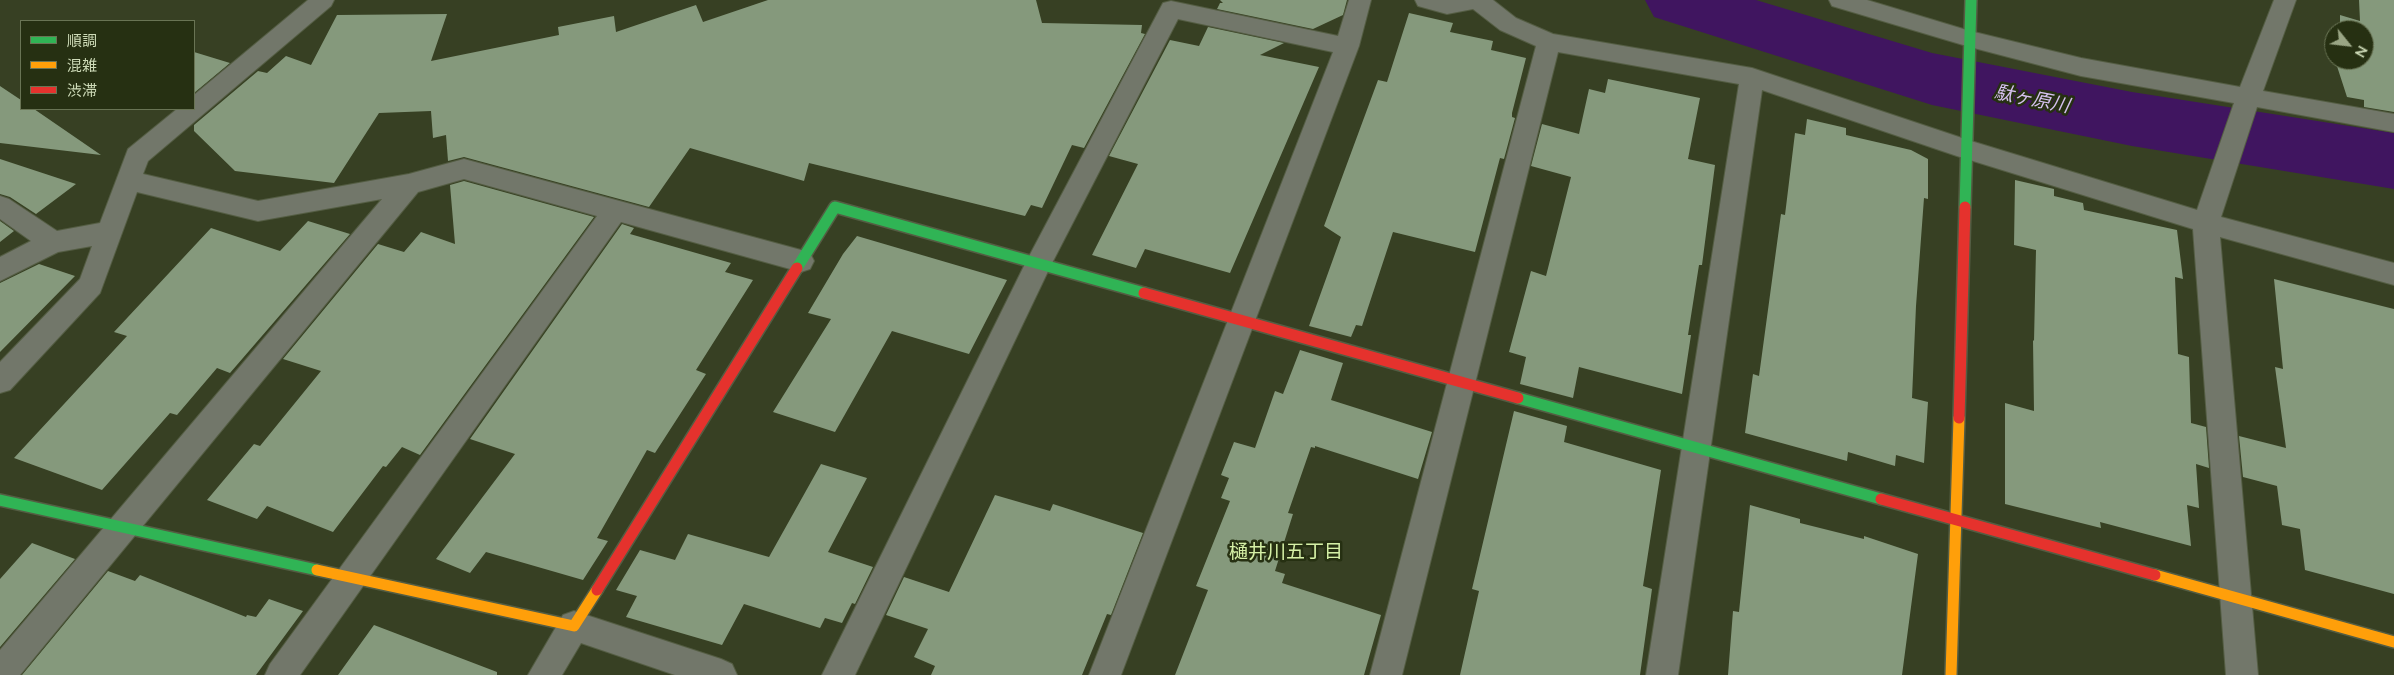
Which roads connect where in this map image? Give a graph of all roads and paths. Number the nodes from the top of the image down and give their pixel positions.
1 (323, 0) edge
2 (1360, 0) edge
3 (1426, 0) edge
4 (1477, 0) edge
5 (1840, 0) edge
6 (1971, 0) edge
7 (2285, 0) edge
8 (1550, 42) junction
9 (1347, 46) junction
10 (1970, 47) junction
11 (1752, 77) junction
12 (2246, 104) junction
13 (195, 106) edge
14 (191, 110) edge
15 (2394, 123) edge
16 (1966, 149) junction
17 (128, 180) junction
18 (409, 184) junction
19 (0, 206) edge
20 (615, 211) junction
21 (2206, 223) junction
22 (110, 232) junction
23 (53, 242) junction
24 (801, 262) junction
25 (1038, 264) junction
26 (0, 270) edge
27 (2394, 274) edge
28 (1241, 320) junction
29 (0, 382) edge
30 (1463, 382) junction
31 (1695, 446) junction
32 (0, 500) edge
33 (1955, 518) junction
34 (123, 527) junction
35 (354, 577) junction
36 (2235, 597) junction
37 (574, 626) junction
38 (2394, 642) edge
39 (0, 674) edge
40 (281, 675) edge
41 (544, 675) edge
42 (721, 675) edge
43 (838, 675) edge
44 (1105, 675) edge
45 (1386, 675) edge
46 (1662, 675) edge
47 (1951, 675) edge
48 (2242, 675) edge

1 - 13 street
2 - 9 street
3 - 4 street
4 - 8 street
5 - 10 street
6 - 10 street
7 - 12 street
8 - 11 street
8 - 30 street
9 - 25 street
9 - 28 street
10 - 12 street
10 - 16 street
11 - 16 street
11 - 31 street
12 - 15 street
12 - 21 street
14 - 17 street
16 - 21 street
16 - 33 street
17 - 18 street
17 - 22 street
18 - 20 street
18 - 34 street
19 - 23 street
20 - 24 street
20 - 35 street
21 - 27 street
21 - 36 street
22 - 23 street
22 - 29 street
23 - 26 street
24 - 25 street
24 - 37 street
25 - 28 street
25 - 43 street
28 - 30 street
28 - 44 street
30 - 31 street
30 - 45 street
31 - 33 street
31 - 46 street
32 - 34 street
33 - 36 street
33 - 47 street
34 - 35 street
34 - 39 street
35 - 37 street
35 - 40 street
36 - 38 street
36 - 48 street
37 - 41 street
37 - 42 street

